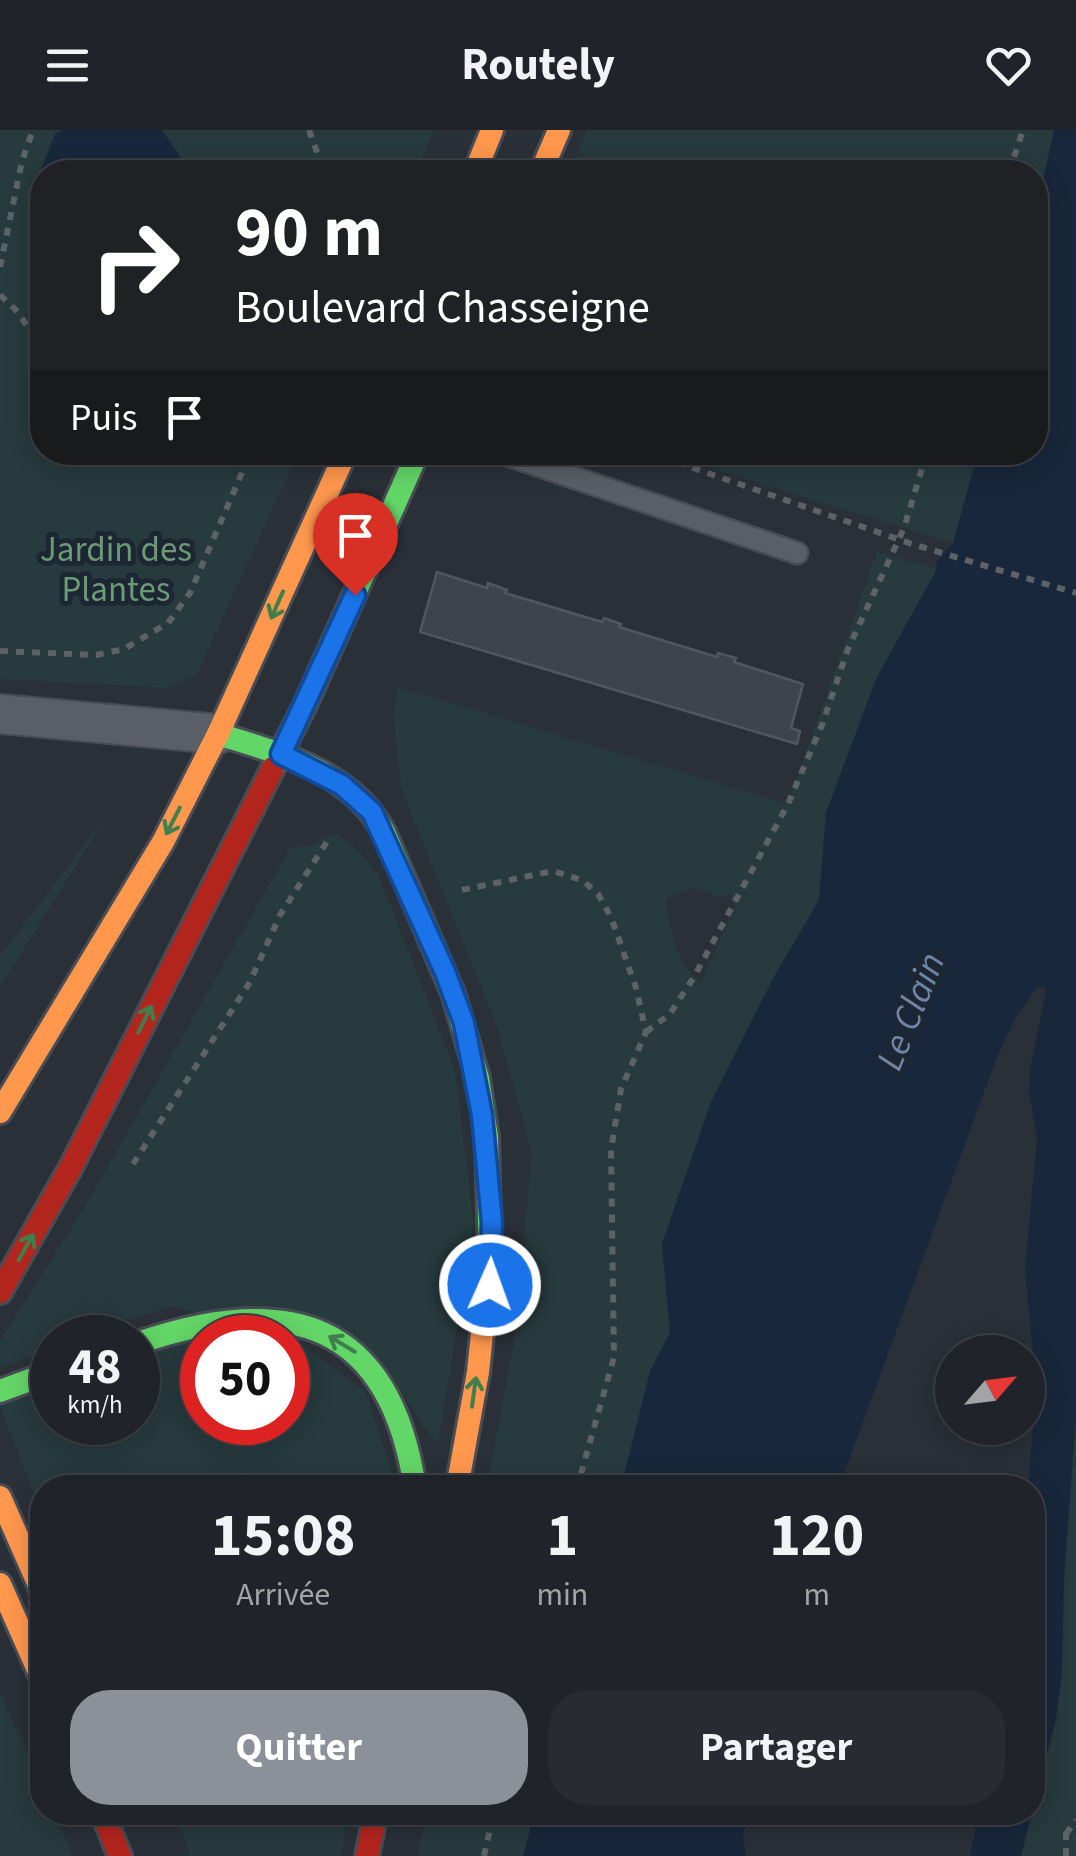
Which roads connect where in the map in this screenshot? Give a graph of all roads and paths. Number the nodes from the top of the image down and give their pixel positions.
1 (34, 130) edge
2 (309, 130) edge
3 (492, 130) edge
4 (559, 130) edge
5 (1024, 130) edge
6 (320, 160) edge
7 (479, 160) edge
8 (546, 160) edge
9 (1013, 160) edge
10 (0, 267) edge
11 (0, 295) edge
12 (30, 330) edge
13 (246, 465) edge
14 (340, 465) edge
15 (412, 465) edge
16 (536, 465) edge
17 (685, 465) edge
18 (923, 465) edge
19 (897, 539) junction
20 (797, 553) dead end
21 (1076, 593) edge
22 (0, 651) edge
23 (17, 716) edge
24 (218, 734) junction
25 (281, 754) junction
26 (372, 812) junction
27 (456, 891) dead end
28 (646, 1032) junction
29 (0, 1112) edge
30 (124, 1179) dead end
31 (51, 1202) junction
32 (17, 1217) dead end
33 (0, 1292) edge
34 (160, 1337) edge
35 (30, 1380) edge
36 (0, 1390) edge
37 (412, 1475) edge
38 (459, 1475) edge
39 (580, 1475) edge
40 (0, 1497) edge
41 (30, 1565) edge
42 (0, 1584) edge
43 (30, 1651) edge
44 (1076, 1820) edge
45 (107, 1825) edge
46 (373, 1825) edge
47 (491, 1825) edge
48 (1066, 1834) junction
49 (1076, 1836) edge
50 (120, 1856) edge
51 (367, 1856) edge
52 (484, 1856) edge
53 (1066, 1856) edge

1 - 10 path
2 - 6 path
3 - 7 main road
4 - 8 main road
5 - 9 path
11 - 12 path
13 - 22 path
14 -> 24 main road
15 - 25 main road
16 - 20 lane
17 - 19 path
18 - 19 path
19 - 21 path
19 - 28 path
23 - 24 street
24 - 25 main road
24 -> 29 main road
25 - 26 main road
31 -> 25 main road
26 - 30 path
38 -> 26 main road
27 - 28 path
28 - 39 path
31 - 32 main road
33 -> 31 main road
37 -> 34 main road
35 - 36 main road
40 - 41 main road
42 - 43 main road
44 - 48 path
45 - 50 main road
46 - 51 main road
47 - 52 path
48 - 49 path
48 - 53 path

